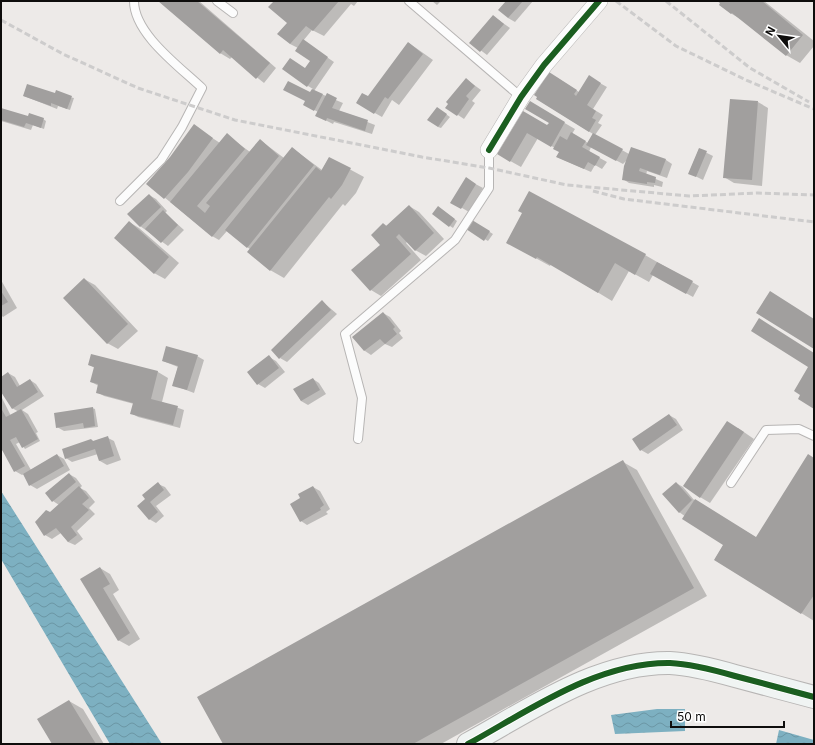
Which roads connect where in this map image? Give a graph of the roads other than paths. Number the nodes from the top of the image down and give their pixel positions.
1 (134, 1) edge
2 (217, 1) edge
3 (409, 1) edge
4 (599, 1) edge
5 (233, 13) dead end
6 (521, 97) junction
7 (489, 150) joint
8 (120, 201) dead end
9 (814, 436) edge
10 (358, 439) dead end
11 (731, 483) dead end
12 (814, 697) edge
13 (468, 744) edge

1 - 8 lane
2 - 5 lane
3 - 6 lane
4 - 6 street
6 - 7 street
7 - 10 lane
9 - 11 lane
12 - 13 street

